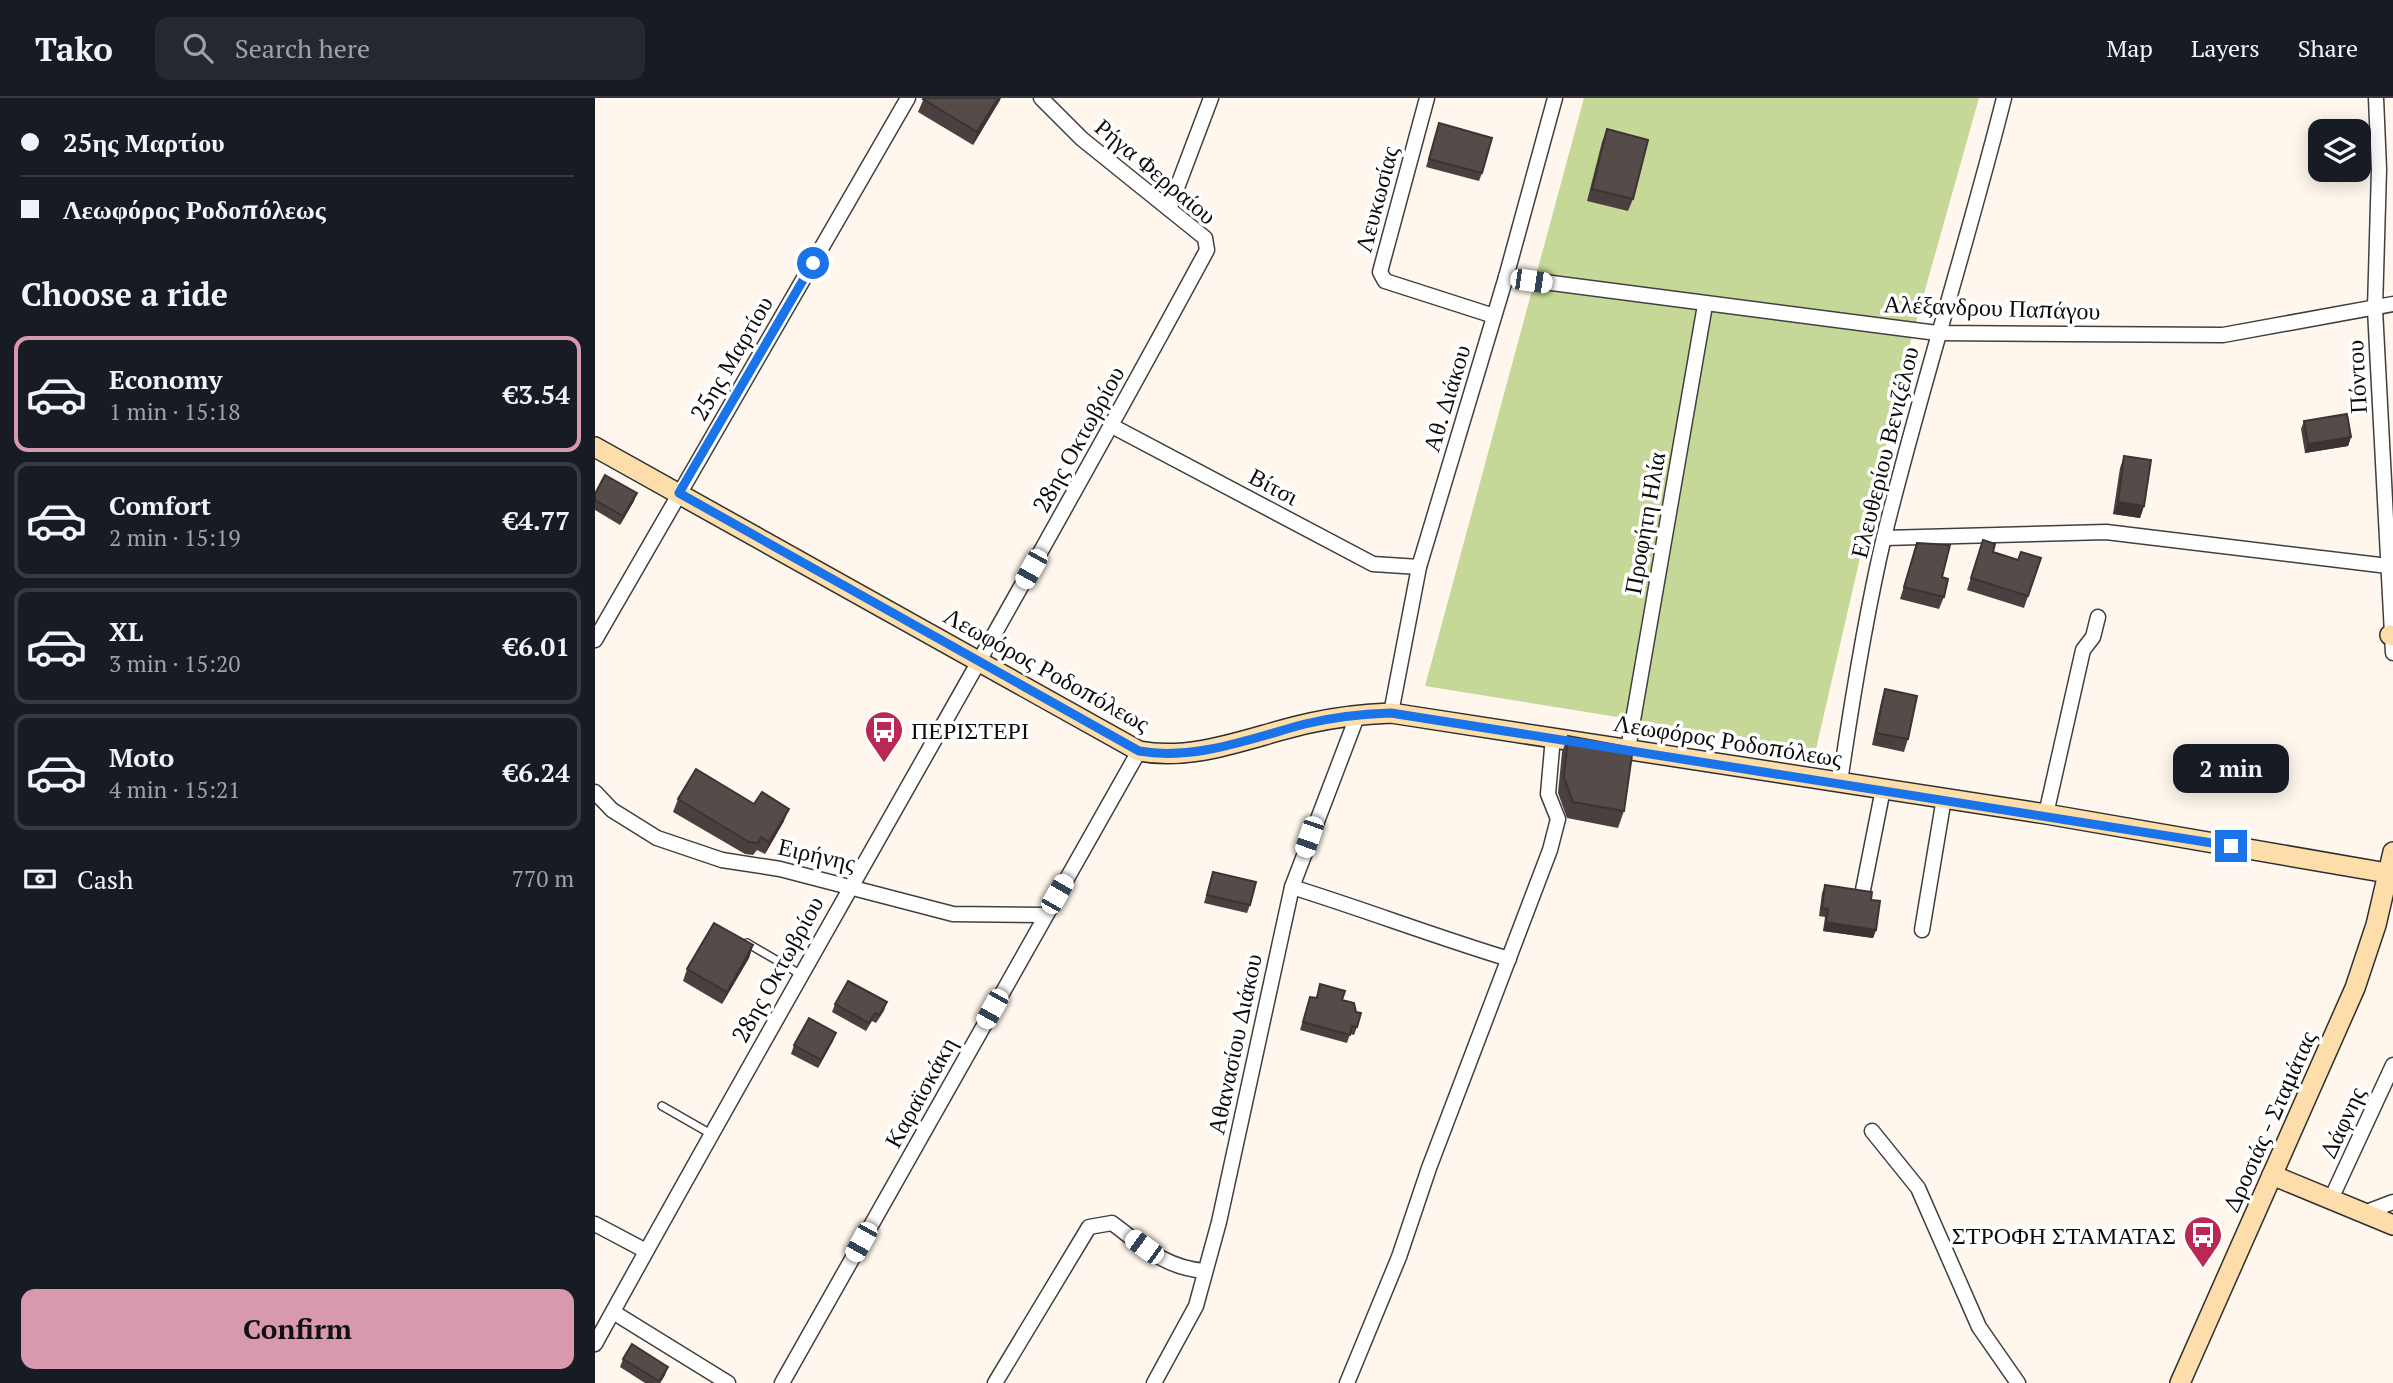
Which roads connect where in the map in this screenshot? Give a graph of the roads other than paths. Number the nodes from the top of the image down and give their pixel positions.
1 (908, 98) edge
2 (1041, 98) edge
3 (1211, 98) edge
4 (1427, 98) edge
5 (1555, 98) edge
6 (2004, 98) edge
7 (2376, 98) edge
8 (1169, 209) junction
9 (1207, 250) joint
10 (1506, 277) junction
11 (2393, 304) edge
12 (1705, 305) junction
13 (2375, 309) junction
14 (1495, 316) junction
15 (1937, 333) junction
16 (1112, 426) junction
17 (595, 447) edge
18 (679, 493) junction
19 (1884, 538) junction
20 (2388, 566) junction
21 (1419, 567) junction
22 (2098, 617) dead end
23 (595, 640) edge
24 (2392, 641) edge
25 (979, 660) junction
26 (1391, 713) junction
27 (1358, 714) junction
28 (1553, 737) junction
29 (1628, 749) junction
30 (1139, 751) junction
31 (1840, 782) junction
32 (1883, 789) junction
33 (595, 792) edge
34 (1944, 799) junction
35 (2046, 814) junction
36 (2393, 852) edge
37 (2387, 873) junction
38 (849, 886) junction
39 (1292, 887) junction
40 (1863, 890) edge
41 (1045, 915) junction
42 (1922, 930) dead end
43 (747, 943) edge
44 (1509, 959) junction
45 (800, 974) junction
46 (2393, 1065) edge
47 (661, 1106) dead end
48 (1872, 1131) dead end
49 (711, 1134) junction
50 (2272, 1175) junction
51 (2331, 1199) junction
52 (2393, 1202) edge
53 (2364, 1213) junction
54 (595, 1224) edge
55 (2393, 1225) edge
56 (646, 1251) junction
57 (1205, 1271) junction
58 (613, 1312) junction
59 (595, 1344) edge
60 (728, 1383) edge
61 (782, 1383) edge
62 (995, 1383) edge
63 (1154, 1383) edge
64 (1347, 1383) edge
65 (2018, 1383) edge
66 (2180, 1383) edge

1 - 18 street, 25ης Μαρτίου
2 - 8 street, Ρήγα Φερραίου
3 - 8 street
4 - 14 street, Λευκωσίας
5 - 10 street, Αθ. Διάκου
6 - 15 street, Ελευθερίου Βενιζέλου
7 - 13 street, Πόντου
8 - 9 street, Ρήγα Φερραίου
9 - 16 street, 28ης Οκτωβρίου
10 - 12 street, Αλέξανδρου Παπάγου
10 - 14 street, Αθ. Διάκου
11 - 13 street, Αλέξανδρου Παπάγου
12 - 15 street, Αλέξανδρου Παπάγου
12 - 29 street, Προφήτη Ηλία
13 - 15 street, Αλέξανδρου Παπάγου
13 - 20 street, Πόντου
14 - 21 street, Αθ. Διάκου
15 - 19 street, Ελευθερίου Βενιζέλου
16 - 21 street, Βίτσι
16 - 25 street, 28ης Οκτωβρίου
17 - 18 street, Λεωφόρος Ροδοπόλεως
18 - 23 street, 25ης Μαρτίου
18 - 25 street, Λεωφόρος Ροδοπόλεως
19 - 20 street
19 - 31 street, Ελευθερίου Βενιζέλου
20 - 24 street, Πόντου
21 - 26 street, Αθ. Διάκου
22 - 35 street
25 - 30 street, Λεωφόρος Ροδοπόλεως
25 - 38 street, 28ης Οκτωβρίου
26 - 27 street, Λεωφόρος Ροδοπόλεως
26 - 28 street, Λεωφόρος Ροδοπόλεως
27 - 30 street, Λεωφόρος Ροδοπόλεως
27 - 39 street, Αθανασίου Διάκου
28 - 29 street, Λεωφόρος Ροδοπόλεως
28 - 44 street
29 - 31 street, Λεωφόρος Ροδοπόλεως
30 - 41 street, Καραϊσκάκη
31 - 32 street, Λεωφόρος Ροδοπόλεως
32 - 34 street, Λεωφόρος Ροδοπόλεως
32 - 40 street
33 - 38 street, Ειρήνης
34 - 35 street, Λεωφόρος Ροδοπόλεως
34 - 42 street
35 - 37 street, Λεωφόρος Ροδοπόλεως
36 - 37 street, Δροσιάς - Σταμάτας
37 - 50 street, Δροσιάς - Σταμάτας
38 - 41 street, Ειρήνης
38 - 45 street, 28ης Οκτωβρίου
39 - 44 street
39 - 57 street, Αθανασίου Διάκου
41 - 61 street, Καραϊσκάκη
43 - 45 lane
44 - 64 street
45 - 49 street, 28ης Οκτωβρίου
46 - 51 street, Δάφνης
47 - 49 lane
48 - 65 street
49 - 56 street, 28ης Οκτωβρίου
50 - 51 street
50 - 66 street, Δροσιάς - Σταμάτας
51 - 53 street
52 - 53 street
53 - 55 street
54 - 56 street
56 - 58 street, 28ης Οκτωβρίου
57 - 62 street
57 - 63 street, Αθανασίου Διάκου
58 - 59 street, 28ης Οκτωβρίου
58 - 60 street

